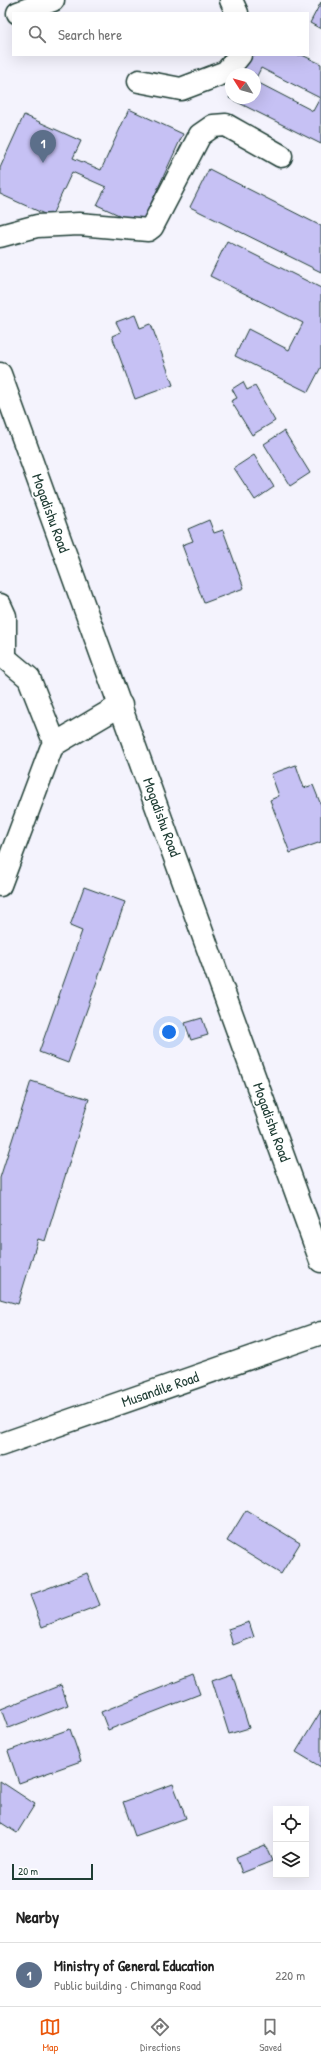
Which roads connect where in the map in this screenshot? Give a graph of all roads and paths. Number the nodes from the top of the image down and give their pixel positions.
1 (53, 0) edge
2 (231, 0) edge
3 (21, 12) edge
4 (237, 12) edge
5 (12, 15) edge
6 (0, 19) edge
7 (239, 56) edge
8 (139, 81) dead end
9 (281, 156) dead end
10 (0, 236) edge
11 (0, 374) edge
12 (0, 605) edge
13 (2, 657) edge
14 (121, 705) junction
15 (55, 744) junction
16 (0, 884) edge
17 (320, 1253) edge
18 (321, 1333) edge
19 (0, 1446) edge

1 - 3 street
2 - 4 street
5 - 6 street
7 - 8 street
9 - 10 street
11 - 14 street, Mogadishu Road
12 - 13 street
13 - 15 street
14 - 15 street
14 - 17 street, Mogadishu Road
15 - 16 street
18 - 19 street, Musandile Road

